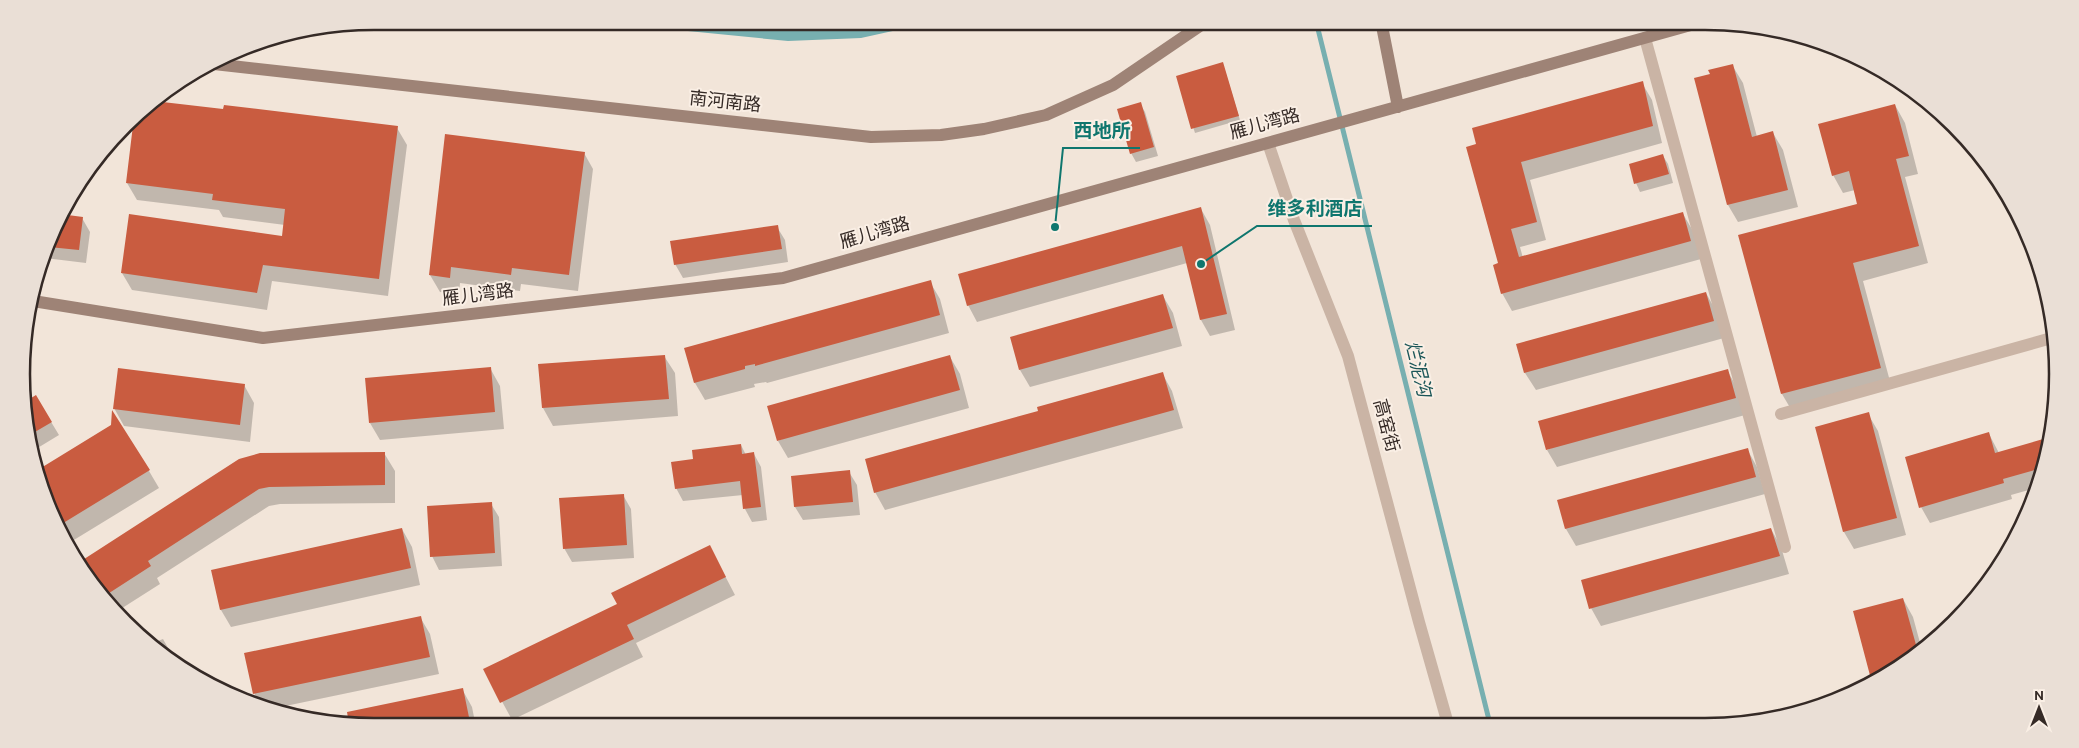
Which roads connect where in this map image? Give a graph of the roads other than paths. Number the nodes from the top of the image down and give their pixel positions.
1 (1194, 30) edge
2 (1383, 30) edge
3 (1673, 30) edge
4 (1645, 38) junction
5 (222, 65) edge
6 (1398, 107) junction
7 (1268, 142) junction
8 (38, 302) edge
9 (2047, 339) edge
10 (1781, 414) dead end
11 (1785, 547) dead end
12 (1446, 718) edge

1 - 5 main road, 南河南路
2 - 6 main road
3 - 4 main road, 雁儿湾路
4 - 6 main road, 雁儿湾路
4 - 11 street
6 - 7 main road, 雁儿湾路
7 - 8 main road, 雁儿湾路
7 - 12 street, 高窑街
9 - 10 street

